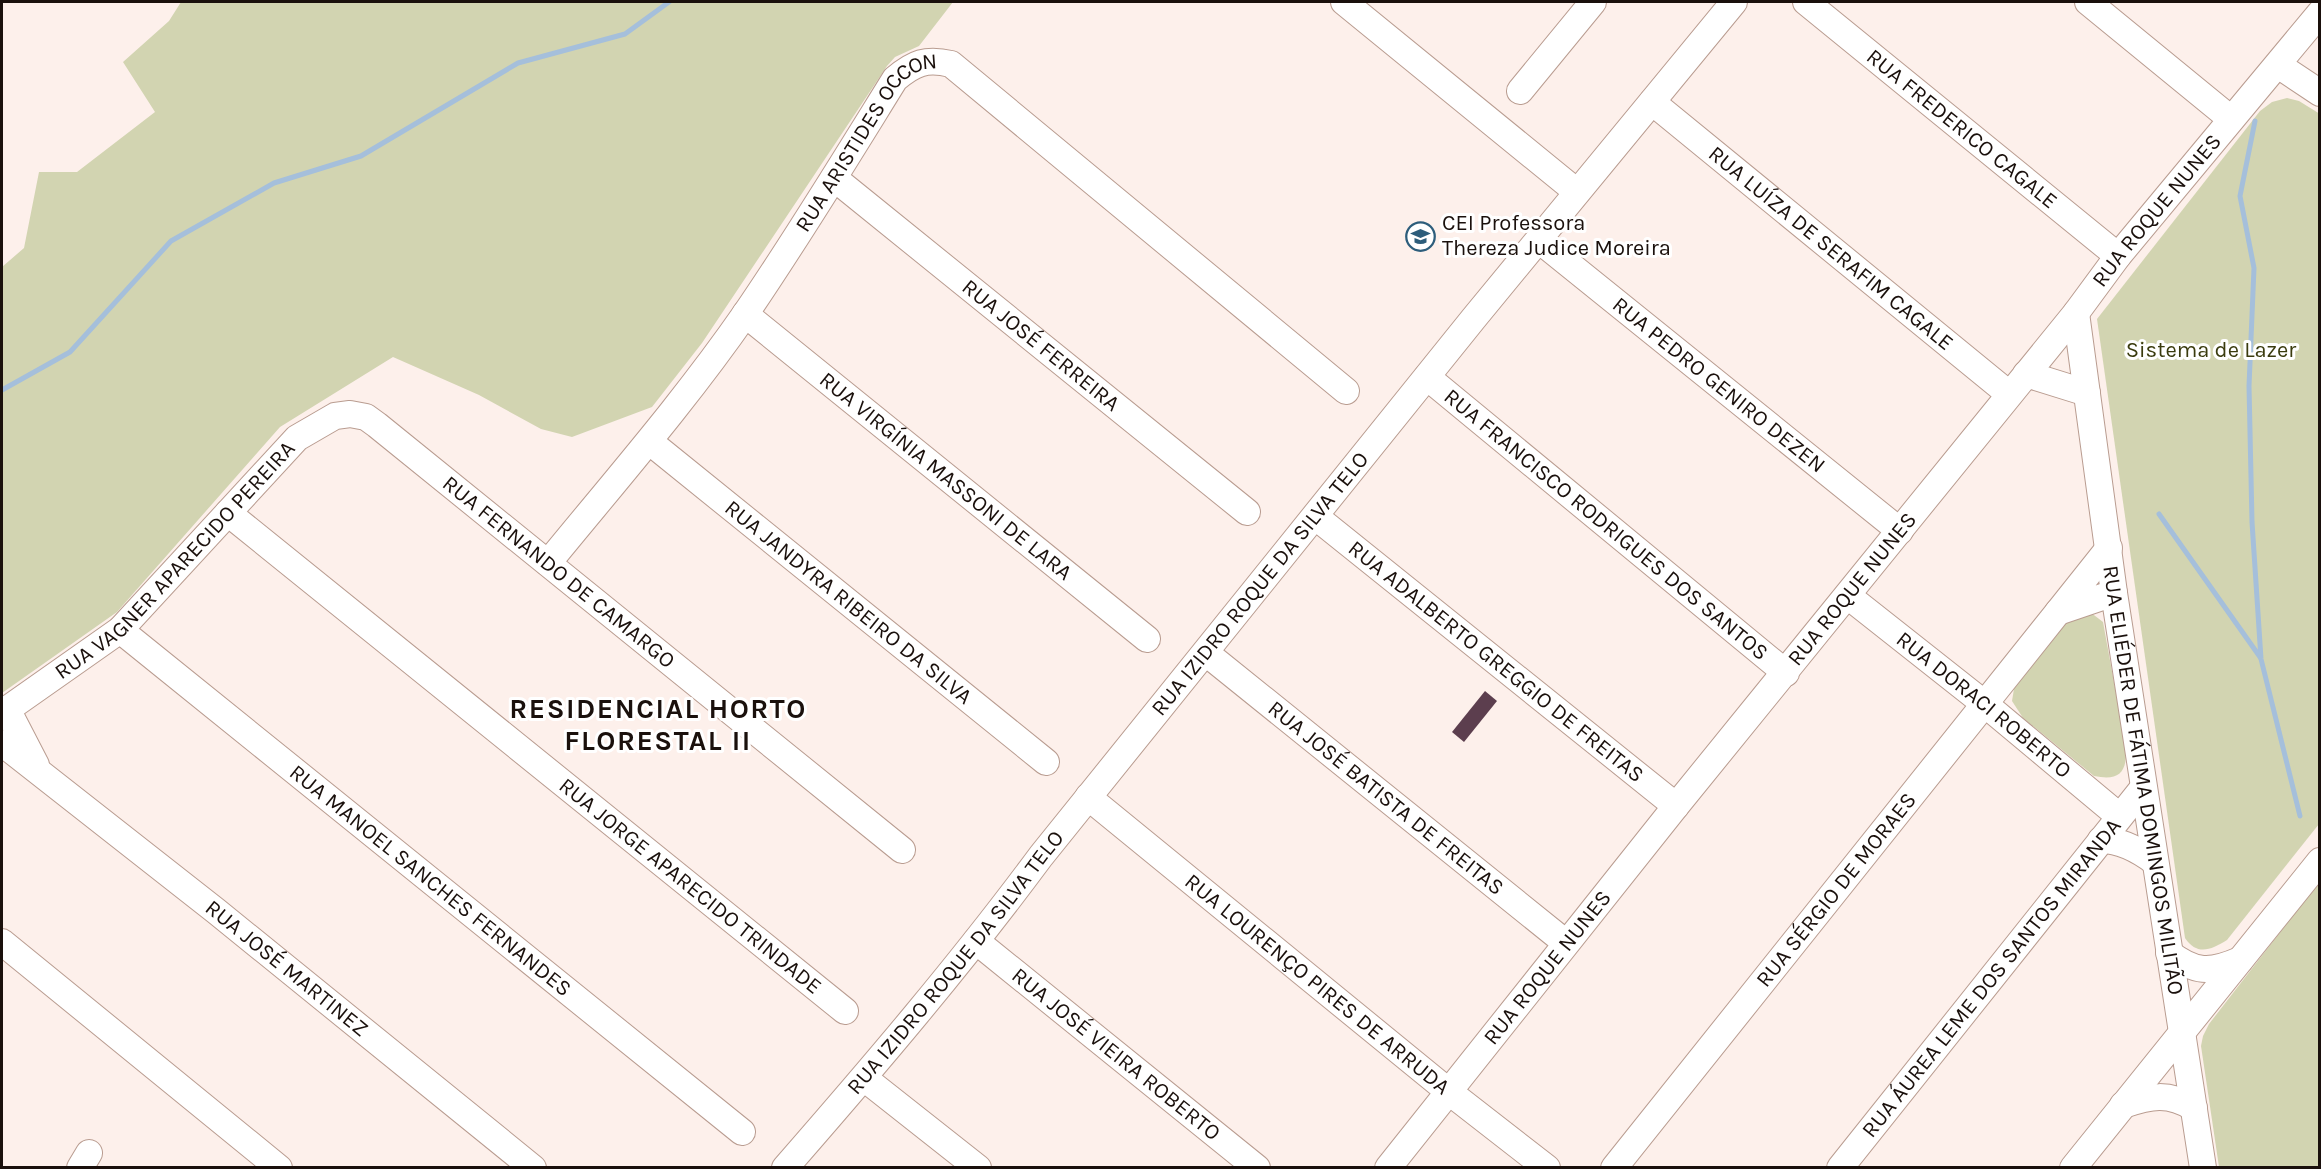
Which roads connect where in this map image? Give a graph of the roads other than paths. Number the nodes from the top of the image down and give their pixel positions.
1 (1344, 2) edge
2 (1593, 2) edge
3 (1734, 2) edge
4 (1806, 2) edge
5 (2088, 2) edge
6 (2319, 13) edge
7 (2278, 65) junction
8 (1520, 91) dead end
9 (2319, 93) edge
10 (1652, 102) junction
11 (2231, 119) junction
12 (834, 178) junction
13 (1577, 192) junction
14 (1539, 240) junction
15 (2118, 256) junction
16 (2076, 313) junction
17 (745, 314) junction
18 (2026, 374) junction
19 (1427, 377) junction
20 (1347, 391) dead end
21 (2087, 393) junction
22 (2009, 394) junction
23 (350, 414) joint
24 (650, 442) junction
25 (1247, 512) dead end
26 (228, 513) junction
27 (1316, 517) junction
28 (1900, 531) junction
29 (2109, 548) junction
30 (548, 563) junction
31 (2114, 593) junction
32 (1848, 596) junction
33 (2058, 612) junction
34 (120, 630) junction
35 (1147, 639) dead end
36 (1206, 653) junction
37 (1785, 673) junction
38 (1986, 705) junction
39 (4, 711) edge
40 (2, 743) edge
41 (1046, 762) dead end
42 (39, 771) junction
43 (2143, 788) junction
44 (1088, 797) junction
45 (1676, 806) junction
46 (2119, 816) junction
47 (2102, 840) junction
48 (902, 850) dead end
49 (2319, 861) edge
50 (2155, 862) junction
51 (976, 941) junction
52 (2, 942) edge
53 (1566, 943) junction
54 (2169, 953) junction
55 (2240, 960) junction
56 (845, 1011) dead end
57 (2182, 1033) junction
58 (864, 1078) junction
59 (1448, 1091) junction
60 (2123, 1105) junction
61 (2194, 1108) junction
62 (742, 1132) dead end
63 (279, 1167) edge
64 (533, 1167) edge
65 (785, 1167) edge
66 (978, 1167) edge
67 (1257, 1167) edge
68 (1388, 1167) edge
69 (1547, 1167) edge
70 (1614, 1167) edge
71 (1840, 1167) edge
72 (2073, 1167) edge
73 (2203, 1167) edge

1 - 13 street
2 - 8 street
3 - 10 street, RUA IZIDRO ROQUE DA SILVA TELO
4 - 15 street, RUA FREDERICO CAGALE
5 - 11 street
6 - 7 street, RUA ROQUE NUNES
7 - 9 street
7 - 11 street, RUA ROQUE NUNES
10 - 13 street, RUA IZIDRO ROQUE DA SILVA TELO
10 - 22 street, RUA LUÍZA DE SERAFIM CAGALE
11 - 15 street, RUA ROQUE NUNES
12 - 17 street, RUA ARISTIDES OCCON
12 - 20 street, RUA ARISTIDES OCCON
12 - 25 street, RUA JOSÉ FERREIRA
13 - 14 street, RUA IZIDRO ROQUE DA SILVA TELO
14 - 19 street, RUA IZIDRO ROQUE DA SILVA TELO
14 - 28 street, RUA PEDRO GENIRO DEZEN
15 - 16 street, RUA ROQUE NUNES
16 - 18 street, RUA ROQUE NUNES
16 - 21 street, RUA ELIÉDER DE FÁTIMA DOMINGOS MILITÃO
17 - 24 street, RUA ARISTIDES OCCON
17 - 35 street, RUA VIRGÍNIA MASSONI DE LARA
18 - 21 street
18 - 22 street, RUA ROQUE NUNES
19 - 27 street, RUA IZIDRO ROQUE DA SILVA TELO
19 - 37 street, RUA FRANCISCO RODRIGUES DOS SANTOS
21 - 29 street, RUA ELIÉDER DE FÁTIMA DOMINGOS MILITÃO
22 - 28 street, RUA ROQUE NUNES
23 - 26 street, RUA VAGNER APARECIDO PEREIRA
23 - 30 street, RUA FERNANDO DE CAMARGO
24 - 30 street, RUA ARISTIDES OCCON
24 - 41 street, RUA JANDYRA RIBEIRO DA SILVA
26 - 34 street, RUA VAGNER APARECIDO PEREIRA
26 - 56 street, RUA JORGE APARECIDO TRINDADE
27 - 36 street, RUA IZIDRO ROQUE DA SILVA TELO
27 - 45 street, RUA ADALBERTO GREGGIO DE FREITAS
28 - 32 street, RUA ROQUE NUNES
29 - 31 street, RUA ELIÉDER DE FÁTIMA DOMINGOS MILITÃO
29 - 33 street, RUA SÉRGIO DE MORAES
30 - 48 street, RUA FERNANDO DE CAMARGO
31 - 33 street
31 - 43 street, RUA ELIÉDER DE FÁTIMA DOMINGOS MILITÃO
32 - 37 street, RUA ROQUE NUNES
32 - 38 street, RUA DORACI ROBERTO
33 - 38 street, RUA SÉRGIO DE MORAES
34 - 39 street, RUA VAGNER APARECIDO PEREIRA
34 - 62 street, RUA MANOEL SANCHES FERNANDES
36 - 44 street, RUA IZIDRO ROQUE DA SILVA TELO
36 - 53 street, RUA JOSÉ BATISTA DE FREITAS
37 - 45 street, RUA ROQUE NUNES
38 - 46 street, RUA DORACI ROBERTO
38 - 70 street, RUA SÉRGIO DE MORAES
39 - 42 street, RUA JOSÉ MARTINEZ
40 - 42 street, RUA JOSÉ MARTINEZ
42 - 64 street, RUA JOSÉ MARTINEZ
43 - 46 street, RUA ÁUREA LEME DOS SANTOS MIRANDA
43 - 50 street, RUA ELIÉDER DE FÁTIMA DOMINGOS MILITÃO
44 - 51 street, RUA IZIDRO ROQUE DA SILVA TELO
44 - 59 street, RUA LOURENÇO PIRES DE ARRUDA
45 - 53 street, RUA ROQUE NUNES
46 - 47 street, RUA ÁUREA LEME DOS SANTOS MIRANDA
47 - 50 street
47 - 71 street, RUA ÁUREA LEME DOS SANTOS MIRANDA
49 - 55 street
50 - 54 street, RUA ELIÉDER DE FÁTIMA DOMINGOS MILITÃO
51 - 58 street, RUA IZIDRO ROQUE DA SILVA TELO
51 - 67 street, RUA JOSÉ VIEIRA ROBERTO
52 - 63 street
53 - 59 street, RUA ROQUE NUNES
54 - 55 street
54 - 57 street, RUA ELIÉDER DE FÁTIMA DOMINGOS MILITÃO
55 - 57 street
57 - 60 street
57 - 61 street, RUA ELIÉDER DE FÁTIMA DOMINGOS MILITÃO
58 - 65 street, RUA IZIDRO ROQUE DA SILVA TELO
58 - 66 street
59 - 68 street, RUA ROQUE NUNES
59 - 69 street, RUA LOURENÇO PIRES DE ARRUDA
60 - 61 street
60 - 72 street
61 - 73 street, RUA ELIÉDER DE FÁTIMA DOMINGOS MILITÃO

